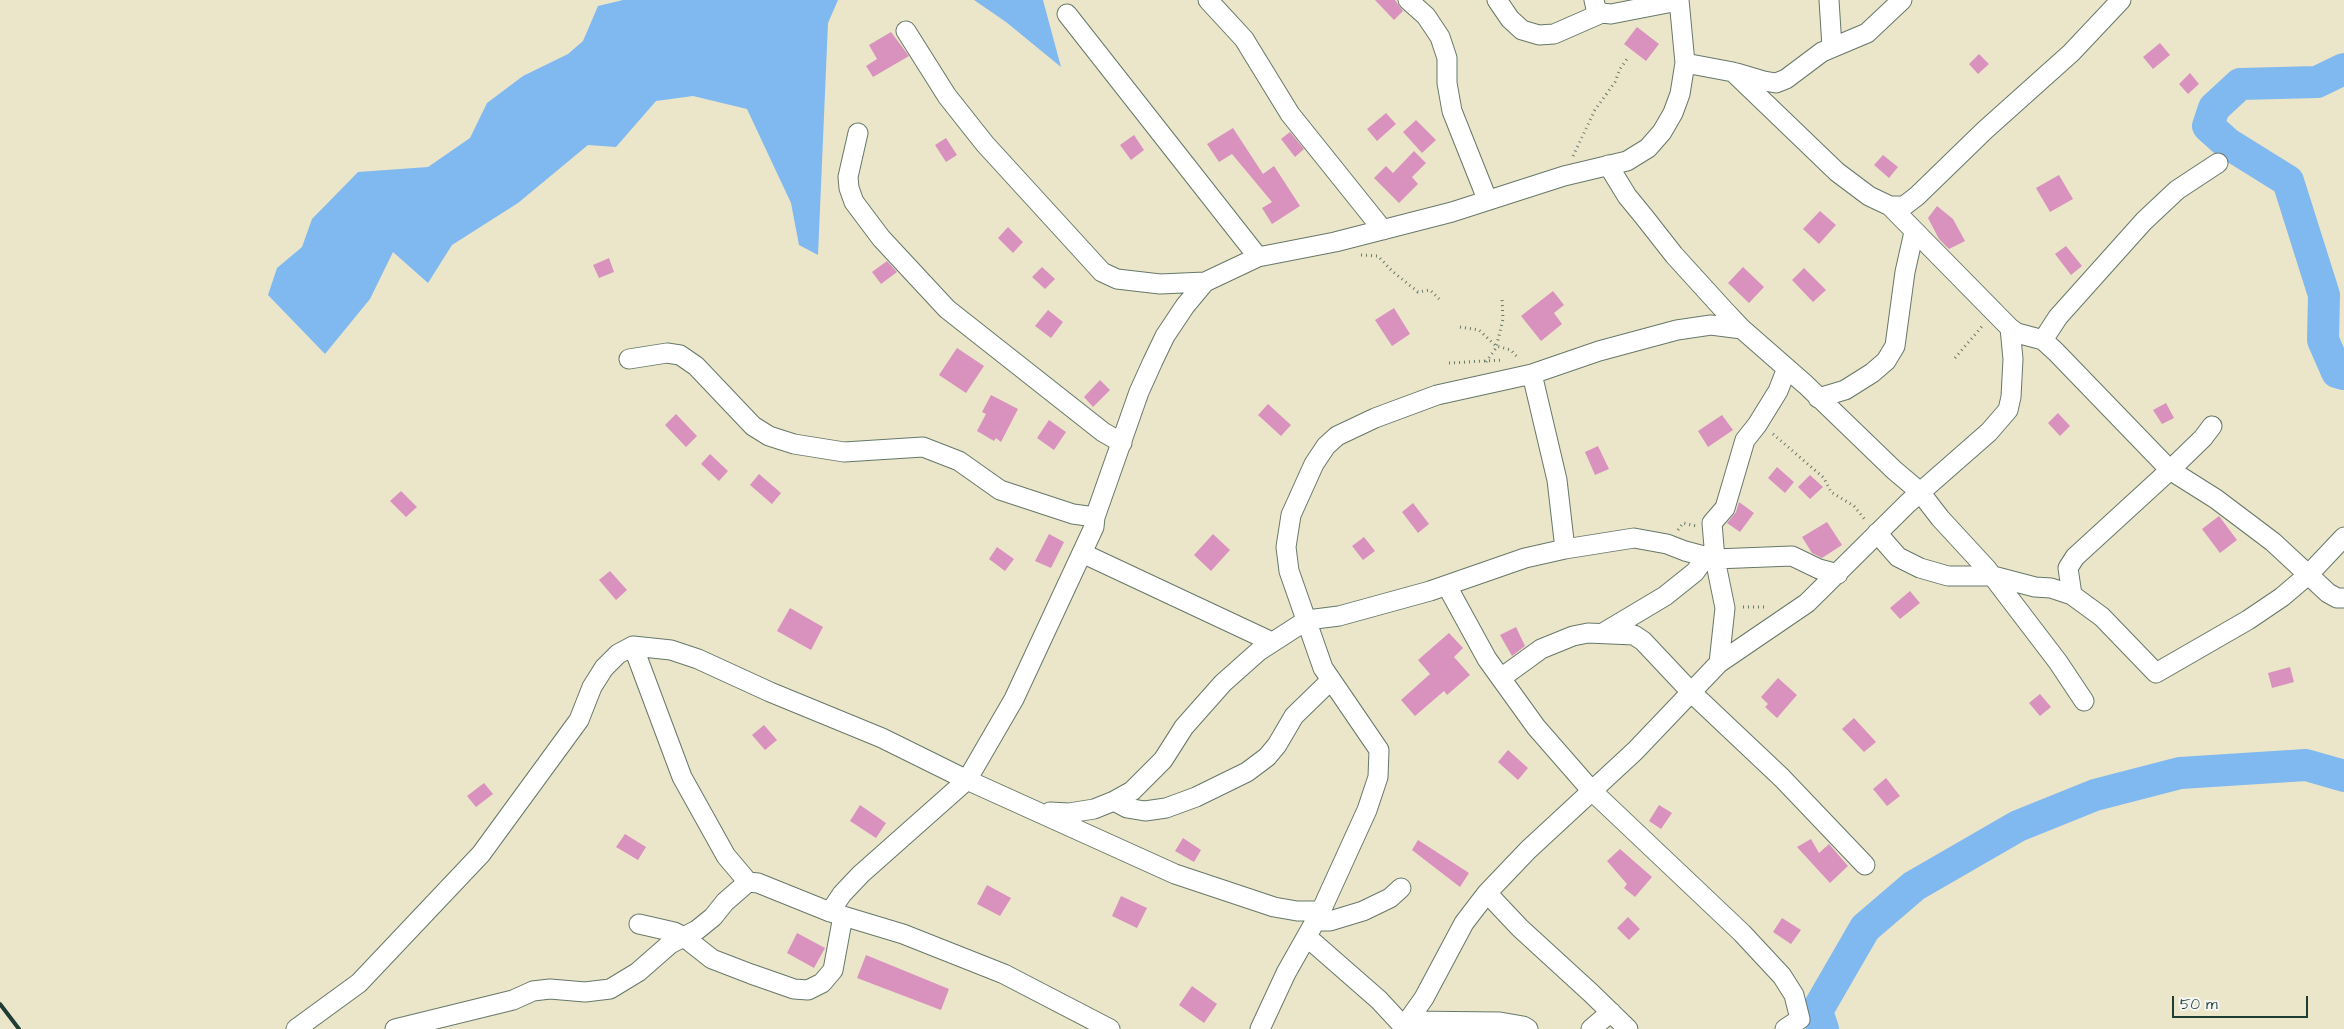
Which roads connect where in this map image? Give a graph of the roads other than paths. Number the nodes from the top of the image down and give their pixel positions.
1 (1208, 0) edge
2 (1408, 0) edge
3 (1497, 0) edge
4 (1829, 0) edge
5 (1902, 0) edge
6 (2121, 0) edge
7 (1678, 1) edge
8 (1598, 6) edge
9 (1067, 14) dead end
10 (906, 31) dead end
11 (1832, 47) junction
12 (1686, 63) junction
13 (1733, 72) junction
14 (858, 133) dead end
15 (2218, 163) dead end
16 (1608, 165) junction
17 (1488, 199) junction
18 (1890, 206) junction
19 (1383, 230) junction
20 (1914, 232) junction
21 (1258, 257) junction
22 (1205, 282) junction
23 (1742, 328) junction
24 (2010, 328) junction
25 (2043, 340) junction
26 (630, 359) dead end
27 (1788, 368) junction
28 (1532, 374) junction
29 (1818, 398) junction
30 (2212, 426) dead end
31 (1122, 443) junction
32 (2170, 470) junction
33 (1920, 492) junction
34 (1095, 518) junction
35 (1872, 530) junction
36 (2344, 537) edge
37 (1564, 549) junction
38 (1082, 553) junction
39 (1710, 559) junction
40 (1838, 574) junction
41 (2308, 574) junction
42 (1993, 576) junction
43 (1448, 586) junction
44 (2072, 595) junction
45 (2344, 598) edge
46 (1307, 620) junction
47 (1603, 633) junction
48 (1272, 642) junction
49 (633, 646) junction
50 (1719, 663) junction
51 (1501, 678) junction
52 (1330, 680) junction
53 (1692, 693) junction
54 (2084, 701) dead end
55 (967, 780) junction
56 (1591, 790) junction
57 (1114, 801) junction
58 (1041, 812) junction
59 (1865, 865) dead end
60 (748, 882) junction
61 (1401, 888) dead end
62 (1487, 893) junction
63 (837, 914) junction
64 (1315, 923) junction
65 (639, 924) dead end
66 (684, 937) junction
67 (1611, 1012) junction
68 (442, 1024) edge
69 (1405, 1025) edge
70 (296, 1029) edge
71 (395, 1029) edge
72 (1110, 1029) edge
73 (1260, 1029) edge
74 (1528, 1029) edge
75 (1591, 1029) edge
76 (1628, 1029) edge
77 (1785, 1029) edge

1 - 19 street
2 - 17 street
3 - 8 street
4 - 11 street
5 - 11 street
6 - 18 street
7 - 8 street
7 - 12 street
9 - 21 street
10 - 22 street
11 - 13 street
12 - 13 street
12 - 16 street
13 - 18 street
14 - 31 street
15 - 25 street
16 - 17 street
16 - 23 street
17 - 19 street
18 - 20 street
19 - 21 street
20 - 24 street
20 - 29 street
21 - 22 street
22 - 31 street
23 - 27 street
23 - 28 street
24 - 25 street
24 - 33 street
25 - 32 street
26 - 34 street
27 - 29 street
27 - 39 street
28 - 37 street
28 - 46 street
29 - 33 street
30 - 32 street
31 - 34 street
32 - 41 street
32 - 44 street
33 - 35 street
33 - 42 street
34 - 38 street
35 - 40 street
35 - 42 street
36 - 41 street
37 - 39 street
37 - 43 street
38 - 48 street
38 - 55 street
39 - 40 street
39 - 47 street
39 - 50 street
40 - 50 street
41 - 44 street
41 - 45 street
42 - 44 street
42 - 54 street
43 - 46 street
43 - 51 street
46 - 48 street
46 - 52 street
47 - 51 street
47 - 53 street
48 - 57 street
49 - 55 street
49 - 60 street
49 - 70 street
50 - 53 street
51 - 56 street
52 - 57 street
52 - 64 street
53 - 56 street
53 - 59 street
55 - 58 street
55 - 63 street
56 - 62 street
56 - 77 street
57 - 58 street
58 - 64 street
60 - 63 street
60 - 66 street
61 - 64 street
62 - 67 street
62 - 69 street
63 - 66 street
63 - 72 street
64 - 69 street
64 - 73 street
65 - 66 street
66 - 68 street
67 - 75 street
67 - 76 street
68 - 71 street
69 - 74 street

